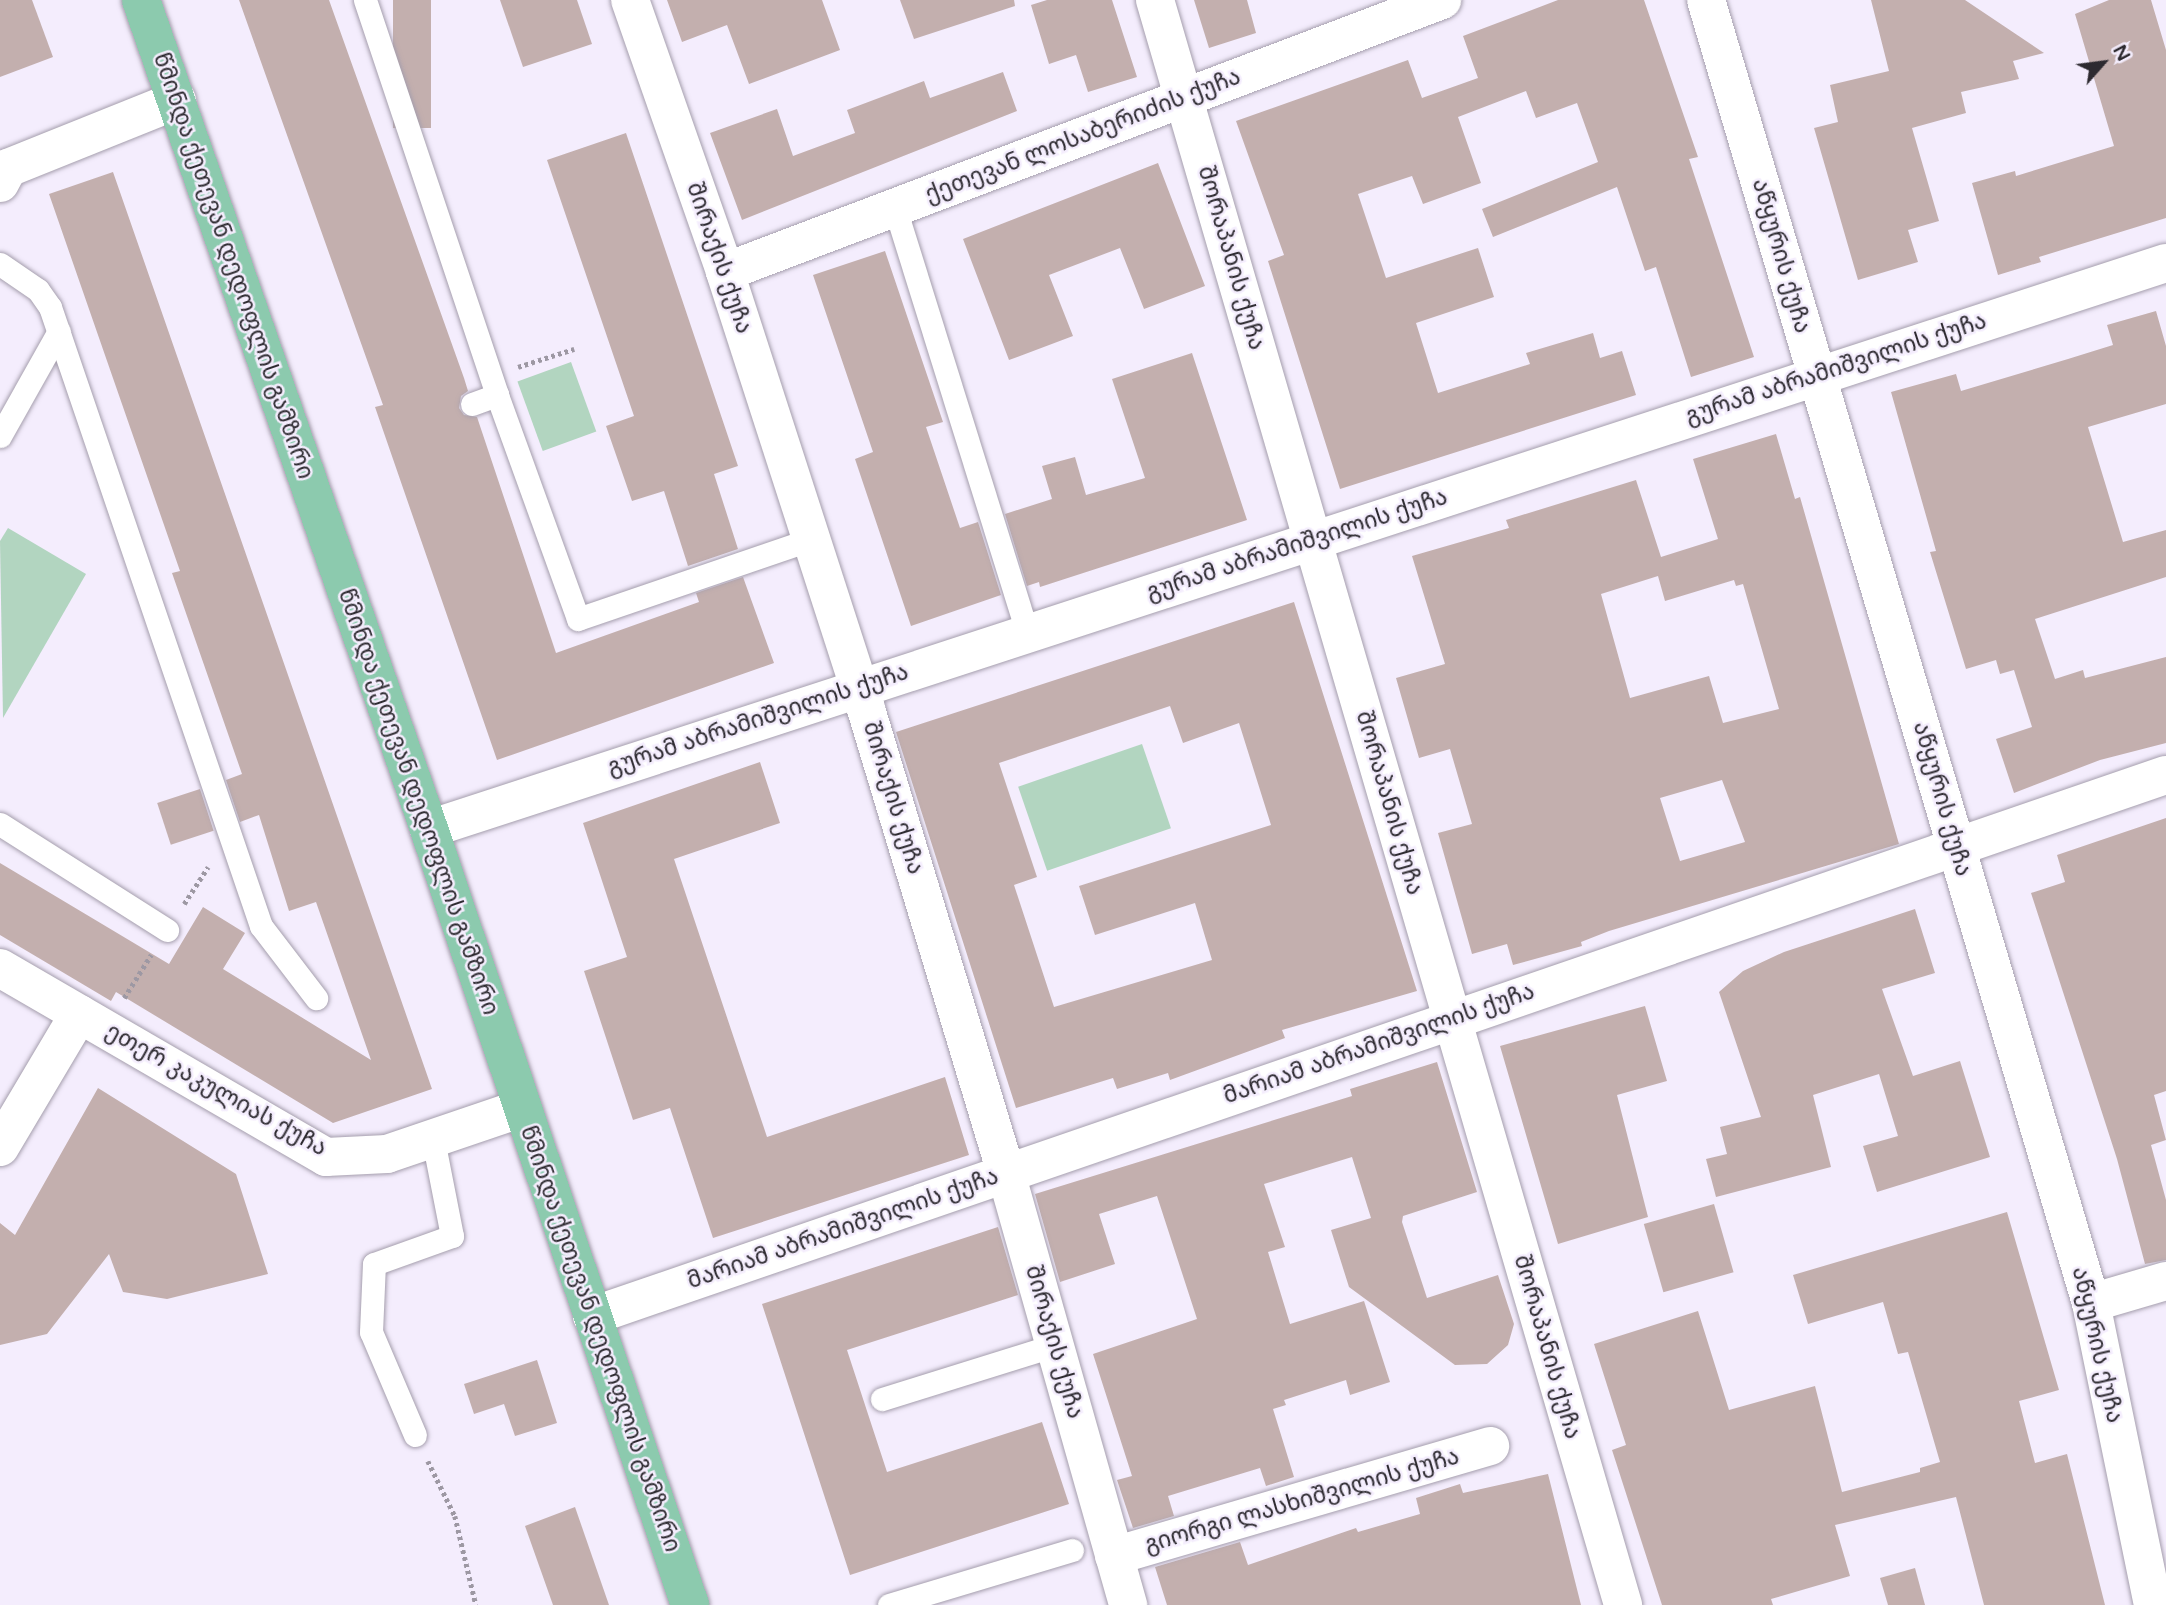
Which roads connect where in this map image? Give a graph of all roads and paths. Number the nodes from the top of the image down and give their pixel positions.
1 (141, 0) edge
2 (365, 0) edge
3 (630, 0) edge
4 (1155, 0) edge
5 (1442, 0) edge
6 (1706, 0) edge
7 (1184, 98) junction
8 (177, 100) junction
9 (3, 170) edge
10 (895, 208) junction
11 (2166, 263) edge
12 (0, 264) edge
13 (724, 272) junction
14 (59, 331) junction
15 (573, 349) dead end
16 (505, 371) dead end
17 (1816, 376) junction
18 (497, 395) junction
19 (472, 404) dead end
20 (0, 436) edge
21 (811, 539) junction
22 (1312, 540) junction
23 (1027, 632) junction
24 (859, 687) junction
25 (2166, 775) edge
26 (0, 824) edge
27 (429, 829) junction
28 (1956, 848) junction
29 (167, 930) dead end
30 (0, 968) edge
31 (316, 998) dead end
32 (79, 1014) junction
33 (1452, 1018) junction
34 (522, 1108) junction
35 (433, 1139) junction
36 (0, 1147) edge
37 (1006, 1173) junction
38 (2166, 1281) edge
39 (2091, 1303) junction
40 (592, 1315) junction
41 (1055, 1345) junction
42 (882, 1399) dead end
43 (415, 1434) joint
44 (1490, 1446) dead end
45 (1072, 1550) dead end
46 (1114, 1556) junction
47 (679, 1595) edge
48 (477, 1605) edge
49 (889, 1605) edge
50 (1128, 1605) edge
51 (1623, 1605) edge
52 (2153, 1605) edge

1 - 8 main road, წმინდა ქეთევან დედოფლის გამზირი
2 - 18 lane
3 - 13 street, შირაქის ქუჩა
4 - 7 street, შორაპანის ქუჩა
5 - 7 street, ქეთევან ლოსაბერიძის ქუჩა
6 - 17 street, აწყურის ქუჩა
7 - 10 street, ქეთევან ლოსაბერიძის ქუჩა
7 - 22 street, შორაპანის ქუჩა
8 - 9 street
8 - 27 main road, წმინდა ქეთევან დედოფლის გამზირი
10 - 13 street, ქეთევან ლოსაბერიძის ქუჩა
10 - 23 lane
11 - 17 street, გურამ აბრამიშვილის ქუჩა
12 - 14 lane
13 - 21 street, შირაქის ქუჩა
14 - 20 lane
14 - 31 lane
15 - 16 path
17 - 22 street, გურამ აბრამიშვილის ქუჩა
17 - 28 street, აწყურის ქუჩა
18 - 19 lane
18 - 21 lane
21 - 24 street, შირაქის ქუჩა
22 - 23 street, გურამ აბრამიშვილის ქუჩა
22 - 33 street, შორაპანის ქუჩა
23 - 24 street, გურამ აბრამიშვილის ქუჩა
24 - 27 street, გურამ აბრამიშვილის ქუჩა
24 - 37 street, შირაქის ქუჩა
25 - 28 street, მარიამ აბრამიშვილის ქუჩა
26 - 29 lane
27 - 34 main road, წმინდა ქეთევან დედოფლის გამზირი
28 - 33 street, მარიამ აბრამიშვილის ქუჩა
28 - 39 street, აწყურის ქუჩა
30 - 32 street, ეთერ კაკულიას ქუჩა
32 - 35 street, ეთერ კაკულიას ქუჩა
32 - 36 street
33 - 37 street, მარიამ აბრამიშვილის ქუჩა
33 - 51 street, შორაპანის ქუჩა
34 - 35 street, ეთერ კაკულიას ქუჩა
34 - 40 main road, წმინდა ქეთევან დედოფლის გამზირი
35 - 43 lane
37 - 40 street, მარიამ აბრამიშვილის ქუჩა
37 - 41 street, შირაქის ქუჩა
38 - 39 street
39 - 52 street, აწყურის ქუჩა
40 - 47 main road, წმინდა ქეთევან დედოფლის გამზირი
41 - 42 lane
41 - 46 street, შირაქის ქუჩა
43 - 48 path
44 - 46 street, გიორგი ლასხიშვილის ქუჩა
45 - 49 lane
46 - 50 street, შირაქის ქუჩა

